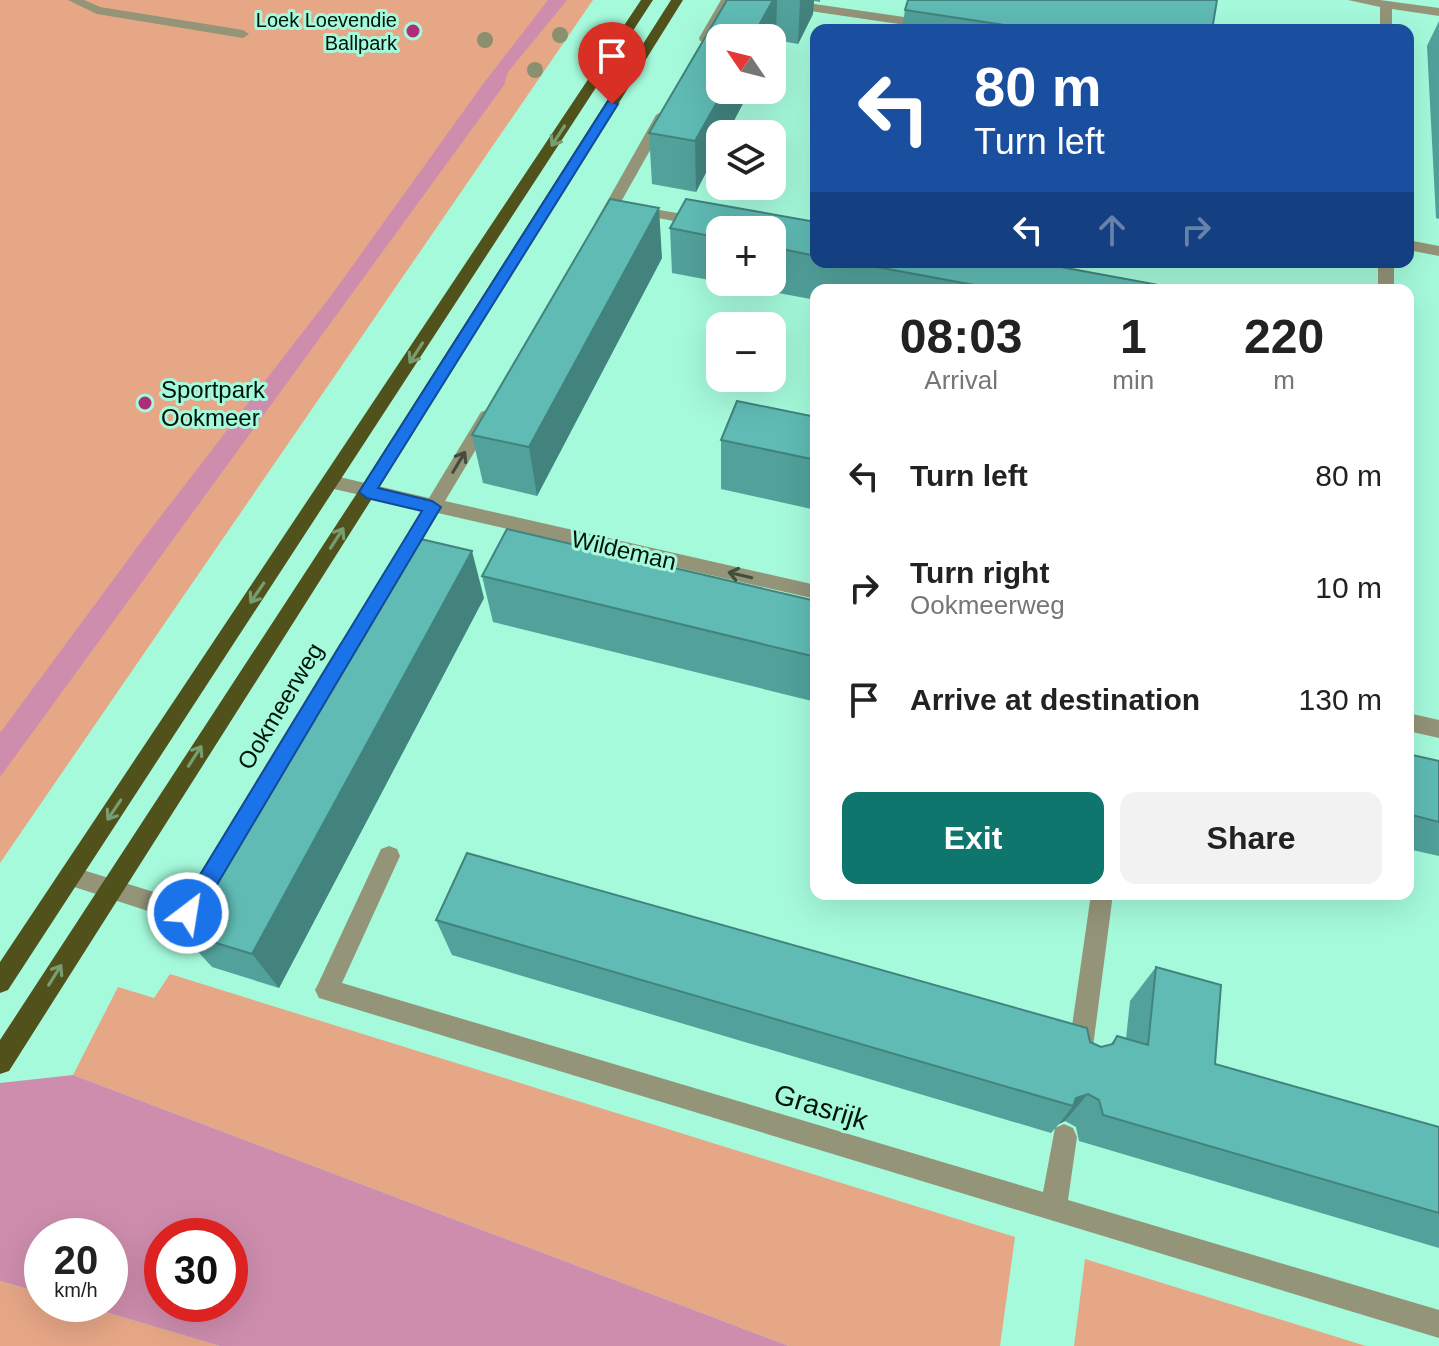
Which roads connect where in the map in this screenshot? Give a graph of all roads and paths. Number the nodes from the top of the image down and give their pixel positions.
1 (74, 0) edge
2 (647, 0) edge
3 (677, 0) edge
4 (727, 0) edge
5 (762, 0) edge
6 (867, 0) edge
7 (1354, 0) edge
8 (1386, 5) junction
9 (1439, 12) edge
10 (860, 15) junction
11 (924, 24) edge
12 (1386, 24) edge
13 (243, 34) dead end
14 (696, 55) edge
15 (673, 96) edge
16 (612, 206) junction
17 (706, 223) edge
18 (596, 233) edge
19 (1414, 246) edge
20 (1439, 251) edge
21 (498, 398) edge
22 (331, 482) junction
23 (367, 492) junction
24 (432, 507) junction
25 (392, 575) edge
26 (810, 591) edge
27 (359, 629) edge
28 (1414, 723) edge
29 (1439, 729) edge
30 (389, 856) dead end
31 (70, 876) junction
32 (110, 888) junction
33 (1101, 900) edge
34 (0, 982) edge
35 (7, 1051) edge
36 (1079, 1062) edge
37 (1064, 1137) edge
38 (1054, 1209) junction
39 (1439, 1324) edge

1 - 13 street
2 -> 22 main road
3 - 23 main road, Ookmeerweg
4 - 14 street
5 - 10 street
6 - 10 street
7 - 8 street
8 - 9 street
8 - 12 street
10 - 11 street
15 - 16 street
16 - 17 street
16 - 18 street
19 - 20 street
24 -> 21 street
22 - 23 street, Wildeman
22 -> 31 main road
23 - 24 street, Wildeman
32 -> 23 main road, Ookmeerweg
24 - 25 street
26 -> 24 street, Wildeman
27 - 32 street, Ookmeerweg
28 - 29 street
30 - 38 street, Grasrijk
31 - 32 street, Ookmeerweg
31 - 34 main road
35 -> 32 main road, Ookmeerweg
33 - 36 street
37 - 38 street
38 - 39 street, Grasrijk

